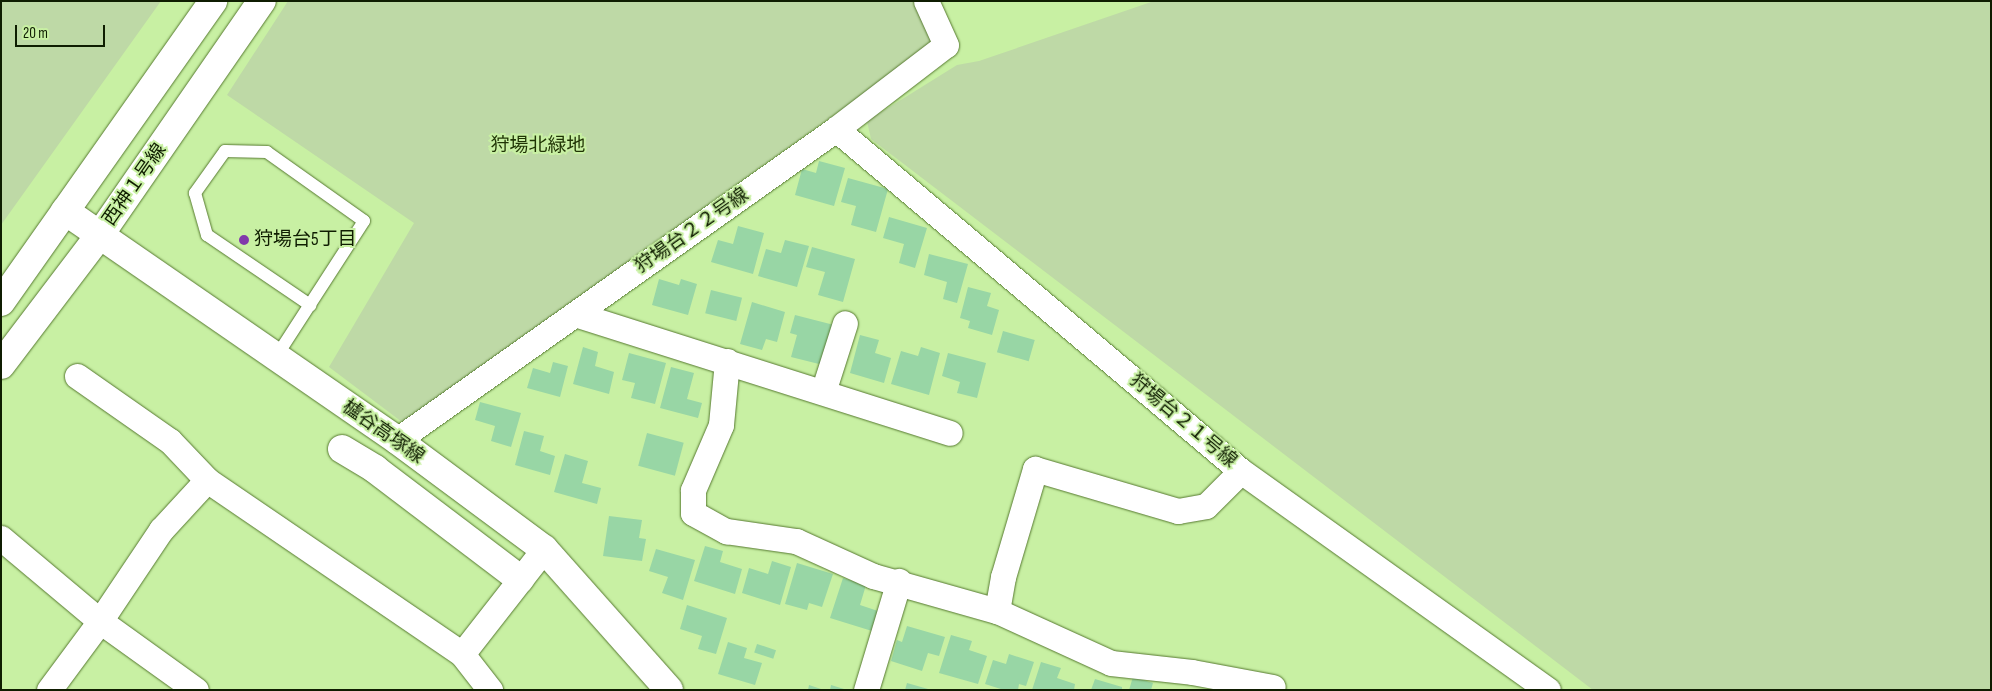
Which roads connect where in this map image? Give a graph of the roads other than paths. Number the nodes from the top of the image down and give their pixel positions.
1 (213, 1) edge
2 (262, 1) edge
3 (926, 1) edge
4 (836, 129) junction
5 (65, 212) junction
6 (99, 236) junction
7 (1, 302) edge
8 (310, 304) junction
9 (575, 314) junction
10 (845, 323) dead end
11 (276, 357) junction
12 (727, 361) junction
13 (1, 365) edge
14 (77, 376) dead end
15 (823, 392) junction
16 (950, 432) dead end
17 (397, 440) junction
18 (342, 450) dead end
19 (1241, 471) junction
20 (207, 480) junction
21 (1, 538) edge
22 (544, 548) junction
23 (520, 579) junction
24 (898, 581) junction
25 (997, 611) junction
26 (100, 621) junction
27 (462, 654) junction
28 (1189, 681) edge
29 (1520, 681) edge
30 (1273, 688) dead end
31 (49, 690) edge
32 (196, 690) edge
33 (490, 690) edge
34 (669, 690) edge
35 (866, 690) edge
36 (1548, 690) edge

1 - 5 street
2 - 6 street, 西神１号線
3 - 4 street, 狩場台２２号線
4 - 9 street, 狩場台２２号線
4 - 19 street, 狩場台２１号線
5 - 6 street, 櫨谷高塚線
5 - 7 street
6 - 11 street, 櫨谷高塚線
6 - 13 street, 西神１号線
8 - 8 lane
8 - 11 lane
9 - 12 street
9 - 17 street, 狩場台２２号線
10 - 15 street
11 - 17 street, 櫨谷高塚線
12 - 15 street
12 - 24 street
14 - 20 street
15 - 16 street
17 - 22 street, 櫨谷高塚線
18 - 23 street
19 - 25 street
19 - 29 street, 狩場台２１号線
20 - 26 street
20 - 27 street
21 - 26 street
22 - 23 street
22 - 34 street, 櫨谷高塚線
23 - 27 street
24 - 25 street
24 - 35 street
25 - 28 street
26 - 31 street
26 - 32 street
27 - 33 street
28 - 30 street
29 - 36 street, 狩場台２１号線

